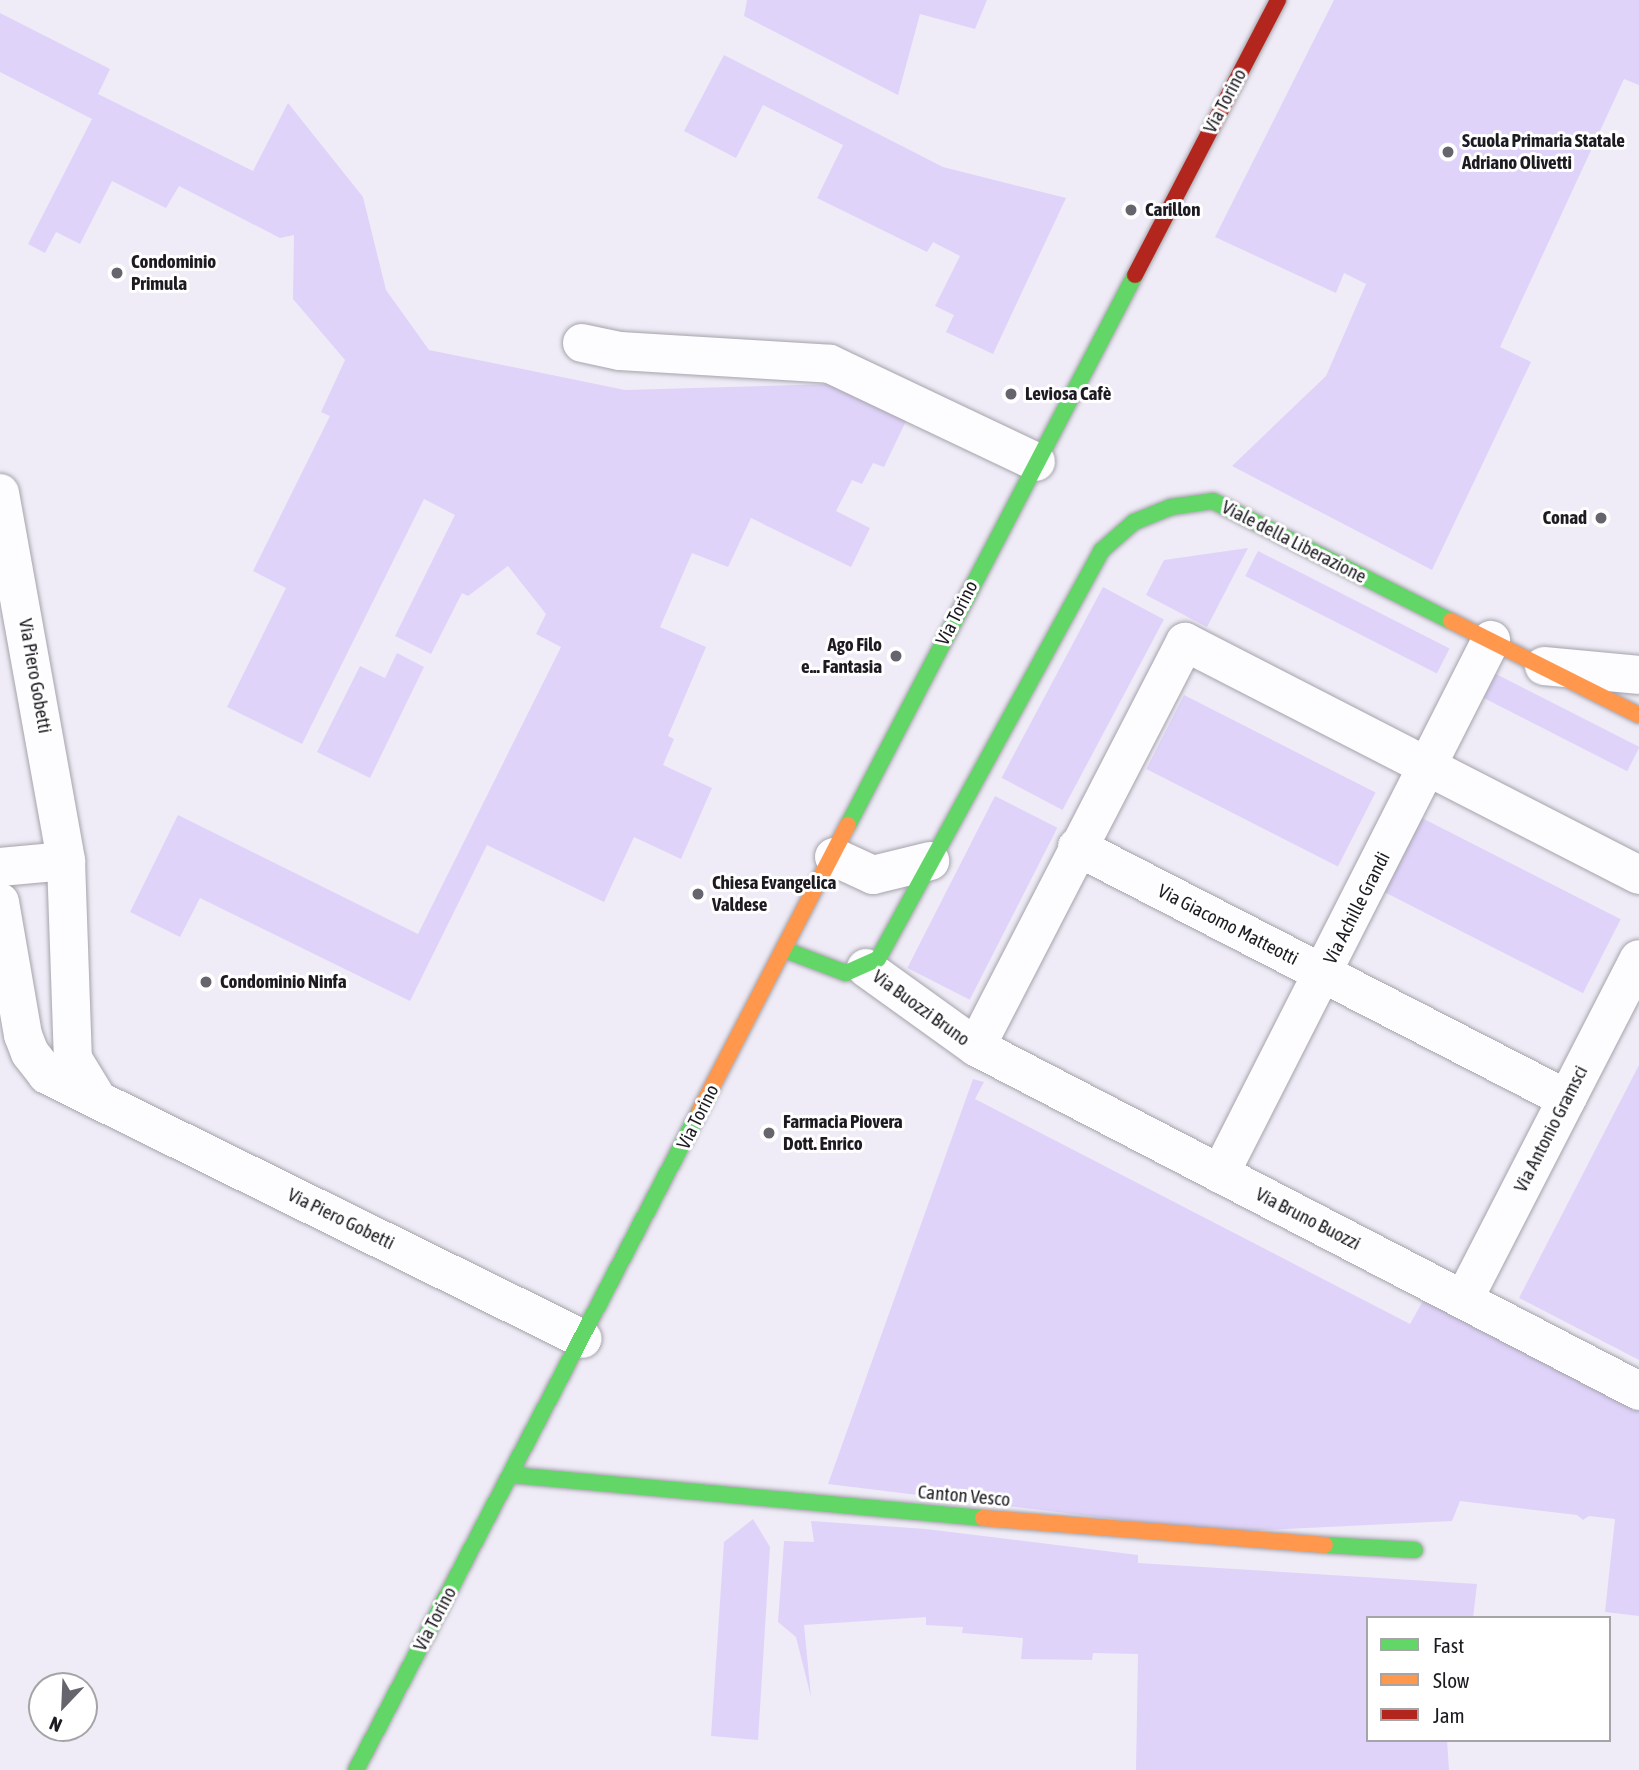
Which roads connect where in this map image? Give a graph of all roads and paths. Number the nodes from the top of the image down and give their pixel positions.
1 (1278, 0) edge
2 (582, 343) dead end
3 (1035, 462) junction
4 (0, 493) edge
5 (1492, 640) junction
6 (1541, 666) junction
7 (1639, 676) edge
8 (1639, 715) edge
9 (1430, 768) junction
10 (1077, 847) junction
11 (834, 857) junction
12 (930, 860) junction
13 (66, 861) junction
14 (0, 867) edge
15 (1639, 875) edge
16 (0, 902) edge
17 (785, 950) junction
18 (1639, 959) edge
19 (866, 968) junction
20 (1323, 974) junction
21 (976, 1048) junction
22 (1567, 1099) junction
23 (98, 1100) junction
24 (1220, 1174) junction
25 (1464, 1299) junction
26 (583, 1339) junction
27 (1639, 1391) edge
28 (510, 1475) junction
29 (1415, 1550) dead end
30 (356, 1770) edge

1 - 3 street, Via Torino
2 - 3 street
3 - 11 street, Via Torino
4 - 13 street, Via Piero Gobetti
5 - 6 street, Viale della Liberazione
5 - 9 street, Via Achille Grandi
5 - 12 street, Viale della Liberazione
6 - 7 street, Viale della Liberazione
6 - 8 street, Viale della Liberazione
9 - 10 street
9 - 15 street
9 - 20 street, Via Achille Grandi
10 - 20 street, Via Giacomo Matteotti
10 - 21 street
11 - 12 street
11 - 17 street, Via Torino
12 - 19 street, Viale della Liberazione
13 - 14 street
13 - 23 street, Via Piero Gobetti
16 - 23 street, Via Piero Gobetti
17 - 19 street
17 - 26 street, Via Torino
18 - 22 street, Via Antonio Gramsci
19 - 21 street, Via Buozzi Bruno
20 - 22 street, Via Giacomo Matteotti
20 - 24 street, Via Achille Grandi
21 - 24 street, Via Bruno Buozzi
22 - 25 street, Via Antonio Gramsci
23 - 26 street, Via Piero Gobetti
24 - 25 street, Via Bruno Buozzi
25 - 27 street, Via Bruno Buozzi
26 - 28 street, Via Torino
28 - 29 street, Canton Vesco
28 - 30 street, Via Torino

